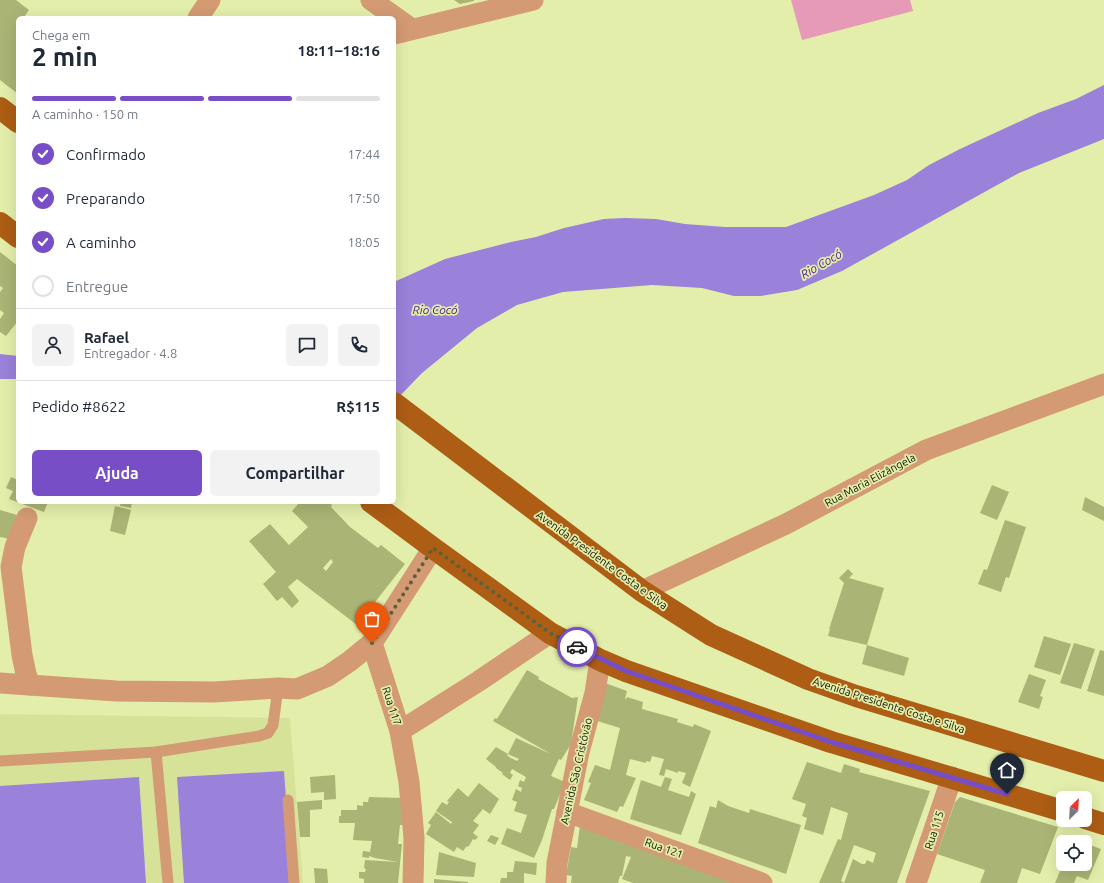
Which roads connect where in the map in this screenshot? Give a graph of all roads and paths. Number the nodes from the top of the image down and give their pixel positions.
1 (210, 0) edge
2 (371, 0) edge
3 (533, 0) edge
4 (199, 16) edge
5 (387, 16) edge
6 (403, 32) edge
7 (0, 108) edge
8 (0, 119) edge
9 (16, 120) edge
10 (0, 132) edge
11 (0, 223) edge
12 (16, 235) edge
13 (1098, 390) edge
14 (396, 405) edge
15 (374, 504) edge
16 (27, 518) dead end
17 (433, 548) junction
18 (642, 592) junction
19 (550, 633) junction
20 (372, 643) junction
21 (600, 660) junction
22 (0, 683) edge
23 (30, 685) junction
24 (278, 688) junction
25 (400, 731) junction
26 (156, 752) junction
27 (0, 761) edge
28 (1104, 771) edge
29 (952, 777) junction
30 (288, 800) dead end
31 (1056, 809) edge
32 (567, 812) junction
33 (1092, 820) edge
34 (1104, 824) edge
35 (168, 883) edge
36 (294, 883) edge
37 (413, 883) edge
38 (556, 883) edge
39 (762, 883) edge
40 (916, 883) edge

1 - 4 street
2 - 5 street
3 - 6 street
7 - 9 main road
8 - 10 main road
11 - 12 main road
13 - 18 street, Rua Maria Elizângela
14 - 18 main road, Avenida Presidente Costa e Silva
15 - 17 main road
16 - 23 street
17 - 19 main road
17 - 20 street
18 - 28 main road, Avenida Presidente Costa e Silva
19 - 21 main road
19 - 25 street
20 - 24 street
20 - 25 street, Rua 117
21 - 29 main road
21 - 32 street, Avenida São Cristóvão
22 - 23 street
23 - 24 street
24 - 26 lane
25 - 37 street, Rua 117
26 - 27 lane
26 - 35 lane
29 - 31 main road
29 - 40 street, Rua 115
30 - 36 lane
32 - 38 street, Avenida São Cristóvão
32 - 39 street, Rua 121
33 - 34 main road

